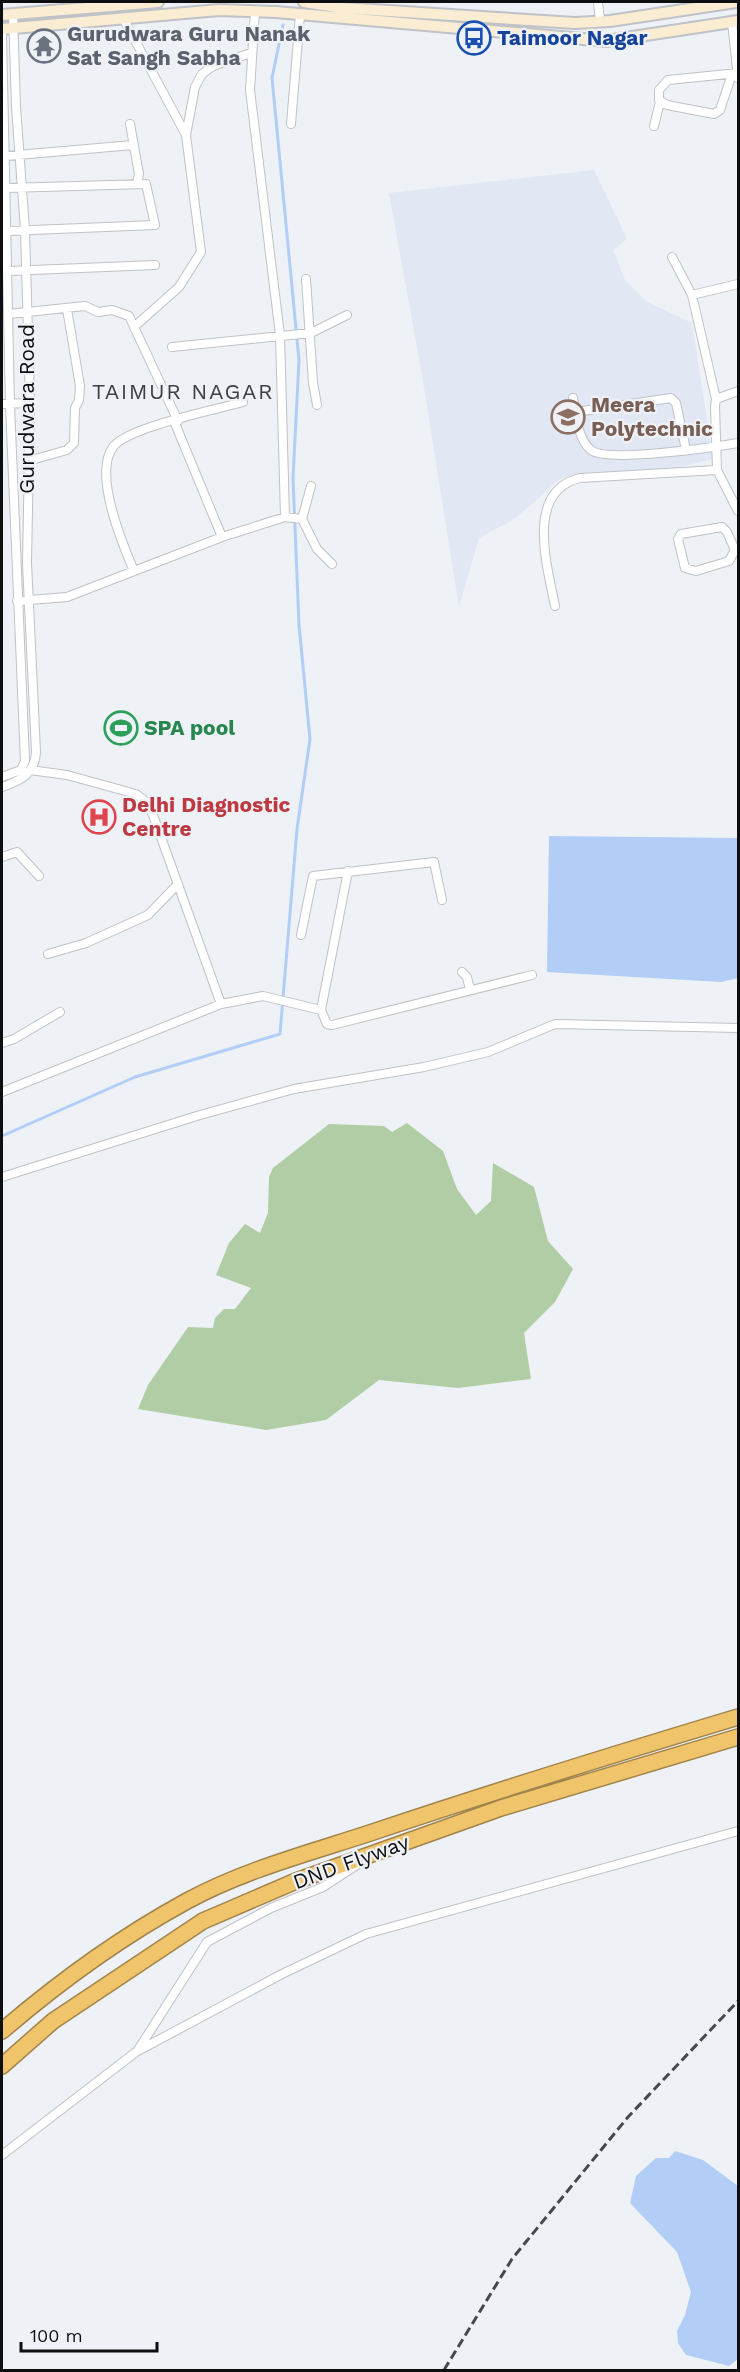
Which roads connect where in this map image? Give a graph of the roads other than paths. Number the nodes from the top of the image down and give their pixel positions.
1 (158, 2) edge
2 (304, 2) edge
3 (598, 2) edge
4 (736, 2) edge
5 (127, 3) edge
6 (342, 5) edge
7 (255, 11) junction
8 (13, 13) junction
9 (2, 15) edge
10 (300, 15) junction
11 (123, 18) junction
12 (597, 21) junction
13 (735, 22) edge
14 (7, 29) edge
15 (2, 34) edge
16 (594, 40) junction
17 (251, 52) junction
18 (736, 75) edge
19 (660, 102) junction
20 (3, 107) edge
21 (16, 107) junction
22 (130, 124) dead end
23 (291, 124) dead end
24 (654, 126) dead end
25 (186, 135) junction
26 (134, 145) junction
27 (21, 154) junction
28 (6, 156) junction
29 (137, 184) junction
30 (7, 188) junction
31 (23, 188) junction
32 (4, 209) edge
33 (25, 230) junction
34 (8, 231) junction
35 (672, 257) dead end
36 (155, 265) dead end
37 (26, 270) junction
38 (8, 271) junction
39 (306, 279) dead end
40 (738, 284) edge
41 (5, 292) edge
42 (692, 295) junction
43 (68, 309) junction
44 (27, 312) junction
45 (8, 314) junction
46 (347, 315) dead end
47 (134, 327) junction
48 (311, 333) junction
49 (280, 335) junction
50 (5, 344) edge
51 (172, 347) dead end
52 (738, 391) edge
53 (573, 398) dead end
54 (716, 399) junction
55 (30, 402) junction
56 (243, 402) dead end
57 (6, 403) edge
58 (317, 405) dead end
59 (576, 412) junction
60 (176, 421) junction
61 (738, 443) edge
62 (717, 447) junction
63 (686, 450) junction
64 (28, 461) junction
65 (717, 470) junction
66 (311, 486) dead end
67 (738, 511) edge
68 (293, 519) junction
69 (222, 537) junction
70 (737, 550) edge
71 (332, 564) dead end
72 (134, 571) junction
73 (28, 600) junction
74 (16, 601) junction
75 (555, 606) dead end
76 (23, 767) junction
77 (32, 770) junction
78 (2, 777) edge
79 (2, 787) edge
80 (2, 857) edge
81 (348, 871) junction
82 (39, 876) dead end
83 (178, 884) junction
84 (442, 900) dead end
85 (301, 935) dead end
86 (48, 954) dead end
87 (462, 972) dead end
88 (532, 975) dead end
89 (470, 990) junction
90 (221, 1004) junction
91 (321, 1010) junction
92 (60, 1012) dead end
93 (738, 1028) edge
94 (2, 1043) edge
95 (2, 1092) edge
96 (2, 1177) edge
97 (738, 1717) edge
98 (738, 1737) edge
99 (738, 1830) edge
100 (376, 1853) junction
101 (2, 2031) edge
102 (136, 2052) junction
103 (2, 2066) edge
104 (2, 2155) edge

1 - 5 main road
2 - 6 main road
3 - 12 street
4 - 12 main road
5 - 8 main road
6 - 12 main road
7 - 10 main road
7 - 11 main road
7 - 17 street
8 - 9 main road
8 - 14 street, Gurudwara Road
10 - 16 main road
10 - 23 street
11 - 14 main road
11 - 25 street
12 - 16 main road
13 - 16 main road
13 - 18 street
14 - 21 street, Gurudwara Road
15 - 20 street
17 - 25 street
17 - 49 street
18 - 19 street
18 - 19 street
19 - 24 street
20 - 21 street
20 - 28 street
21 - 27 street, Gurudwara Road
22 - 26 street
25 - 47 street
26 - 27 street
26 - 29 street
27 - 28 street
27 - 31 street, Gurudwara Road
28 - 30 street
29 - 31 street
29 - 33 street
30 - 31 street
30 - 32 street
31 - 33 street, Gurudwara Road
32 - 34 street
33 - 34 street
33 - 37 street, Gurudwara Road
34 - 38 street
35 - 42 street
36 - 37 street
37 - 38 street
37 - 44 street, Gurudwara Road
38 - 41 street
39 - 48 street
40 - 42 street
41 - 45 street
42 - 54 street
43 - 44 street
43 - 47 street
43 - 64 street
44 - 45 street
44 - 55 street, Gurudwara Road
45 - 50 street
46 - 48 street
47 - 60 street
48 - 49 street
48 - 58 street
49 - 51 street
49 - 68 street
50 - 57 street
52 - 54 street
53 - 59 street
54 - 62 street
55 - 57 street
55 - 64 street, Gurudwara Road
56 - 60 street
57 - 74 street
59 - 63 street
59 - 63 street
60 - 69 street
60 - 72 street
61 - 62 street
62 - 63 street
62 - 65 street
64 - 73 street, Gurudwara Road
65 - 67 street
65 - 75 street
66 - 68 street
68 - 69 street
68 - 71 street
69 - 72 street
70 - 70 street
72 - 73 street
73 - 74 street
73 - 77 street, Gurudwara Road
74 - 76 street
76 - 77 street
76 - 78 street
77 - 79 street
77 - 83 street
80 - 82 street
81 - 84 street
81 - 85 street
81 - 91 street
83 - 86 street
83 - 90 street
87 - 89 street
88 - 89 street
89 - 91 street
90 - 91 street
90 - 95 street
92 - 94 street
93 - 96 street
97 - 101 highway, DND Flyway
98 - 100 highway, DND Flyway
99 - 102 street
100 - 102 street
100 - 103 highway, DND Flyway
102 - 104 street

